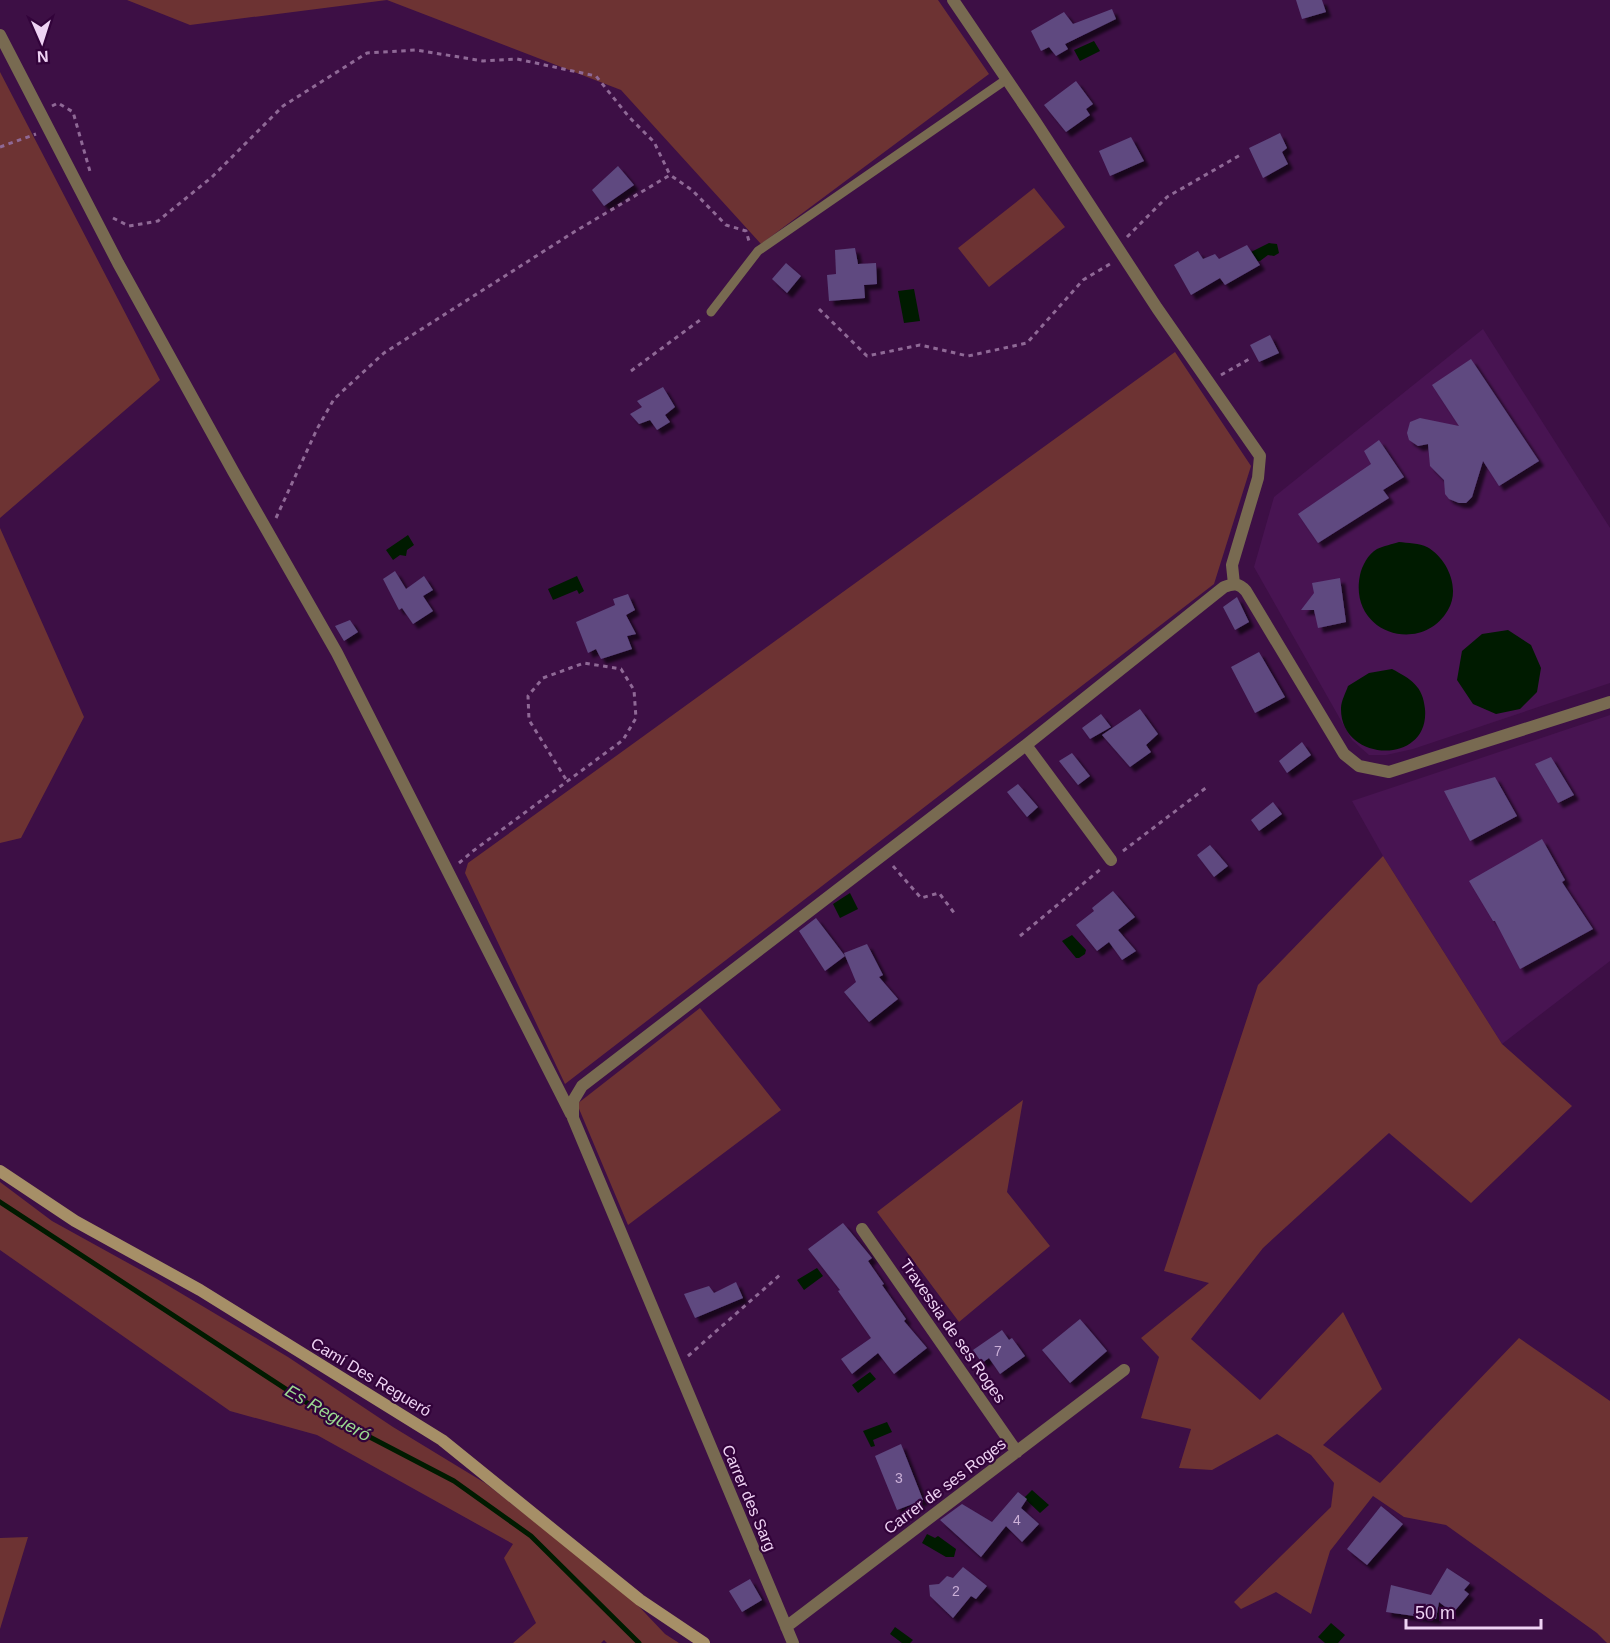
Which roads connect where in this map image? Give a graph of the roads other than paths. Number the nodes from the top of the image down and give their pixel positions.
1 (953, 0) edge
2 (0, 35) edge
3 (1007, 79) junction
4 (711, 312) road end
5 (1234, 584) junction
6 (1610, 702) edge
7 (1026, 745) junction
8 (1111, 861) dead end
9 (573, 1118) junction
10 (0, 1171) edge
11 (862, 1229) dead end
12 (1124, 1370) dead end
13 (1017, 1452) junction
14 (786, 1627) junction
15 (704, 1643) edge
16 (793, 1643) edge

1 - 3 street
2 - 9 street, Carrer des Sarg
3 - 4 lane
3 - 5 street
5 - 6 street
5 - 7 street
7 - 8 street
7 - 9 street
9 - 14 street, Carrer des Sarg
10 - 15 street, Camí Des Regueró
11 - 13 street, Travessia de ses Roges
12 - 13 street, Carrer de ses Roges
13 - 14 street, Carrer de ses Roges
14 - 16 street, Carrer des Sarg

